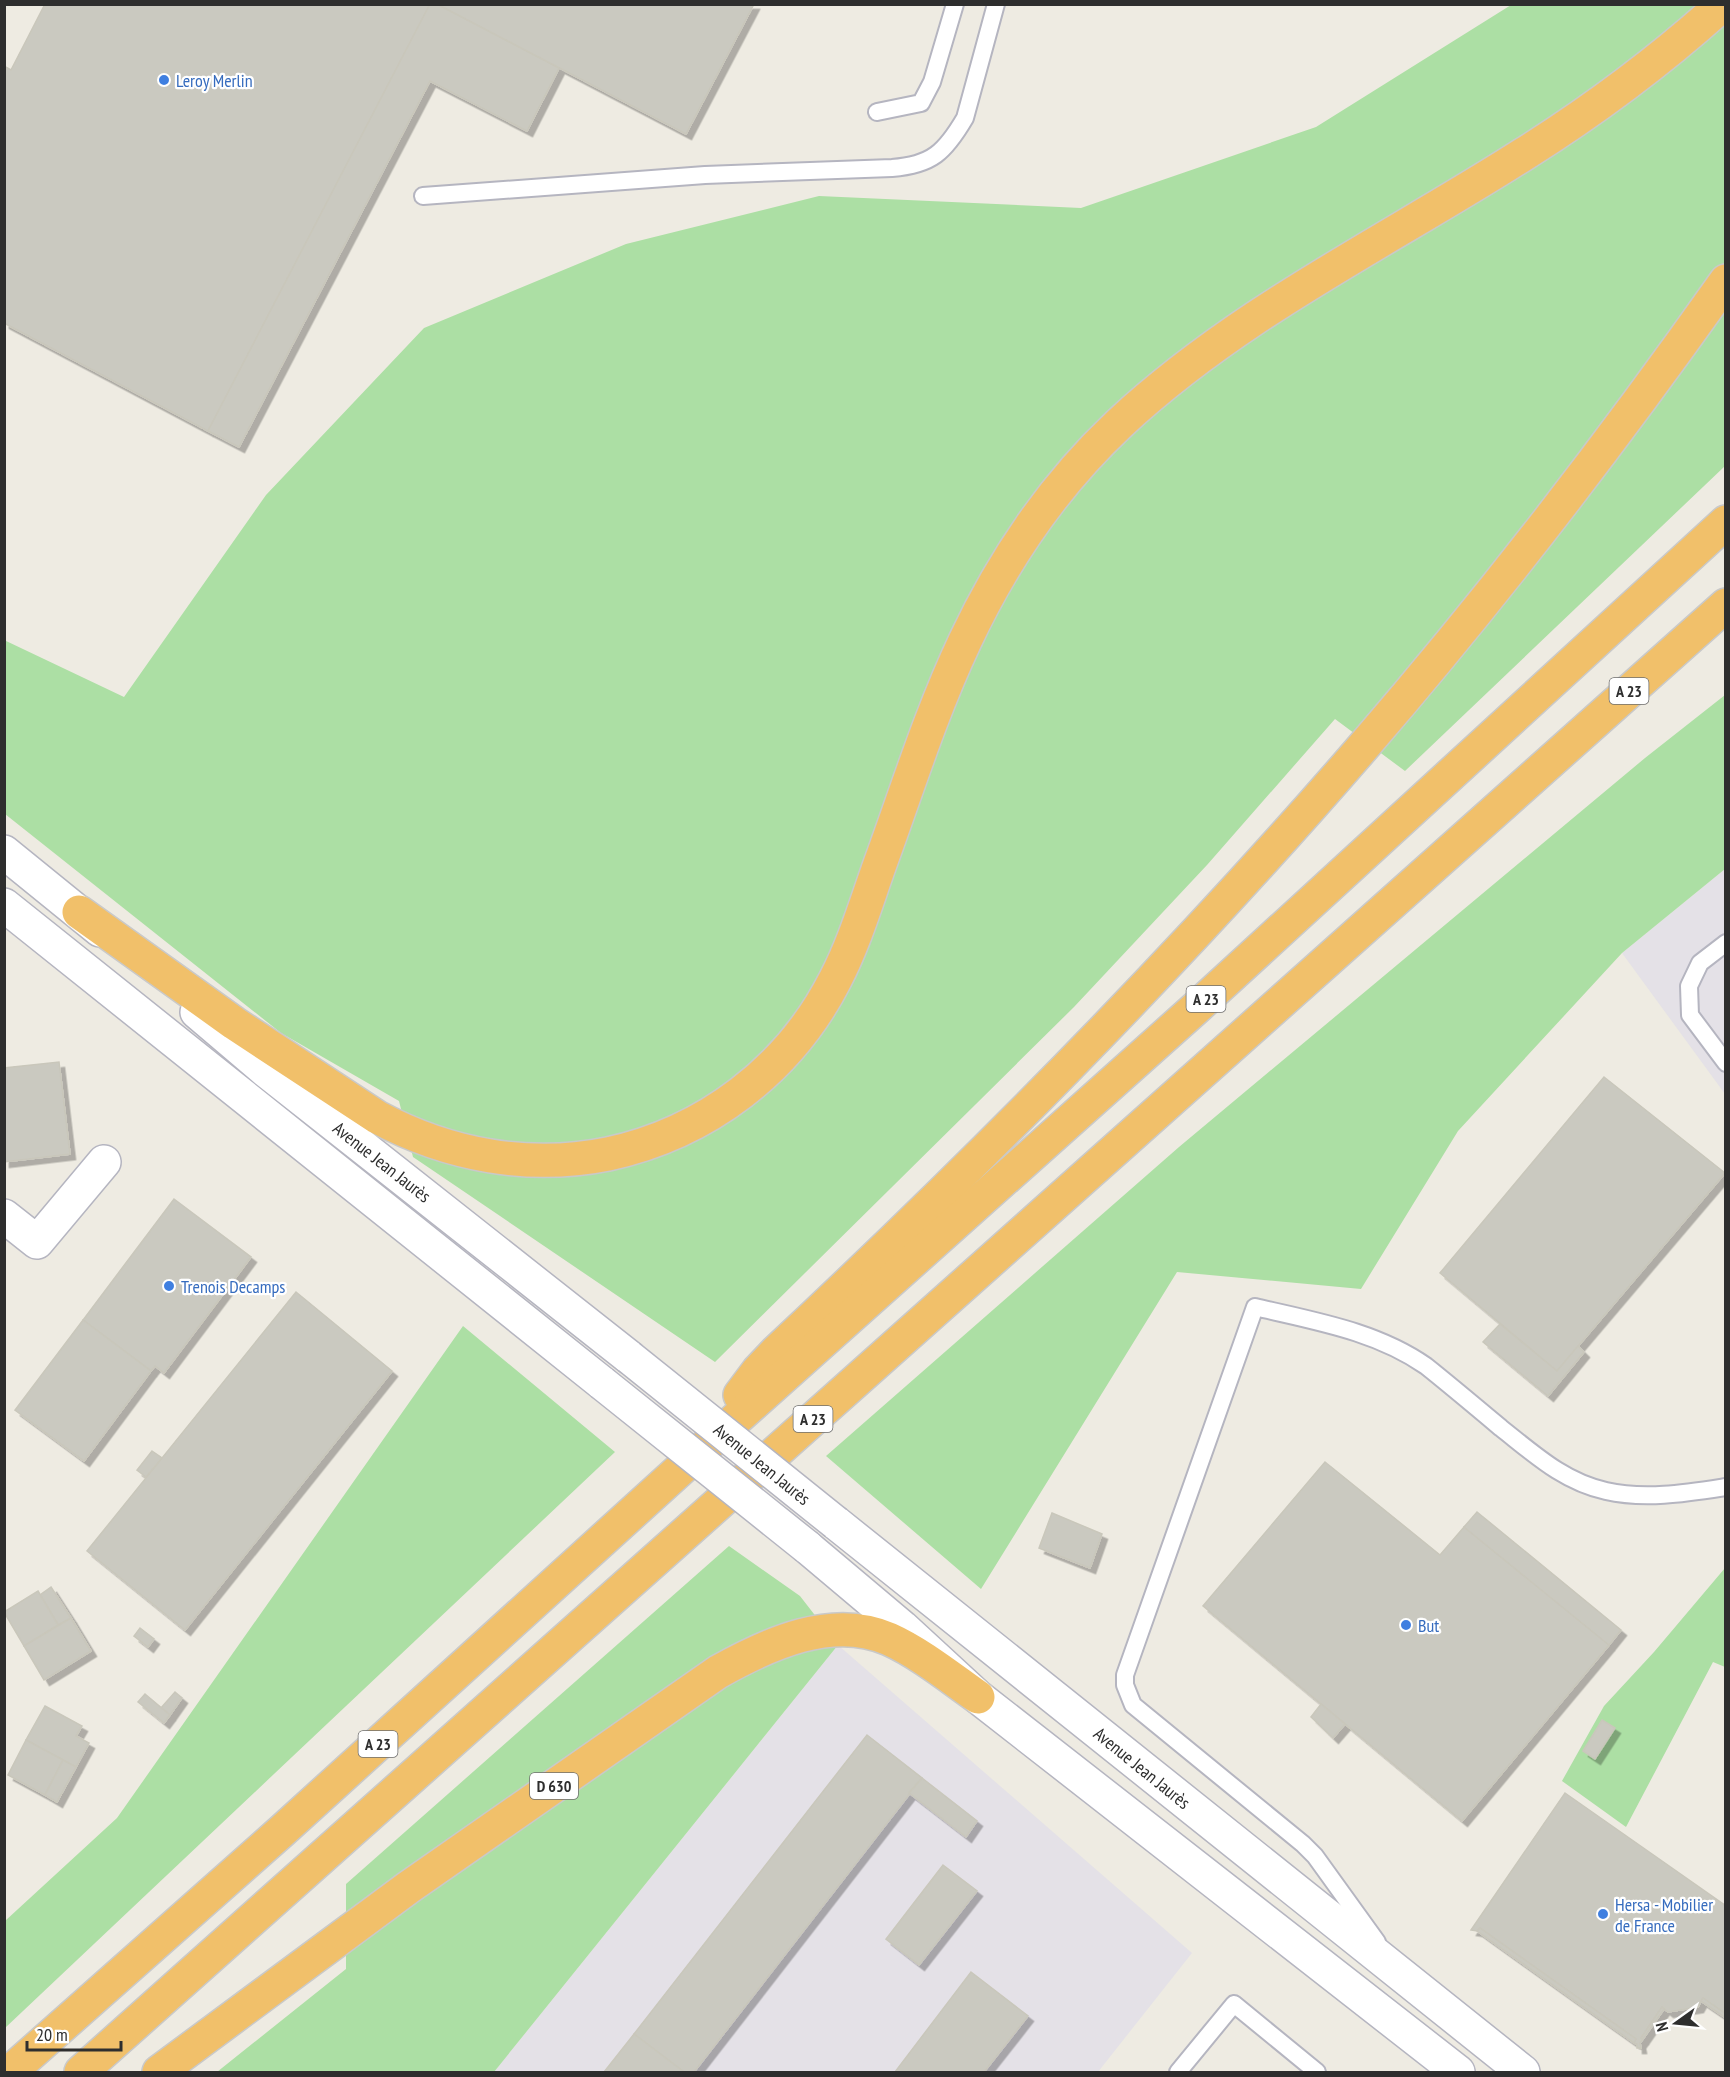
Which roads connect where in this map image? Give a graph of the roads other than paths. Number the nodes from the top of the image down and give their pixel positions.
1 (954, 4) edge
2 (996, 4) edge
3 (1723, 4) edge
4 (877, 112) dead end
5 (423, 196) dead end
6 (1725, 281) edge
7 (1725, 522) edge
8 (1721, 610) edge
9 (4, 852) edge
10 (4, 905) edge
11 (78, 912) junction
12 (1725, 943) edge
13 (1725, 1063) edge
14 (104, 1162) dead end
15 (4, 1216) edge
16 (717, 1436) junction
17 (1725, 1487) edge
18 (978, 1697) junction
19 (1400, 1974) junction
20 (10, 2073) edge
21 (81, 2073) edge
22 (159, 2073) edge
23 (1178, 2073) edge
24 (1317, 2073) edge
25 (1458, 2073) edge
26 (1523, 2073) edge

1 - 4 lane
2 - 5 lane
3 - 11 highway
6 - 16 highway
7 - 16 highway, A 23
8 - 21 highway, A 23
9 - 11 main road, Avenue Jean Jaurès
10 - 18 main road, Avenue Jean Jaurès / D 630, bridge
11 - 19 main road, Avenue Jean Jaurès, bridge
12 - 13 lane
14 - 15 main road
16 - 20 highway, A 23
17 - 19 lane
18 - 22 highway, D 630
18 - 25 main road, Avenue Jean Jaurès / D 630
19 - 26 main road, Avenue Jean Jaurès
23 - 24 lane

